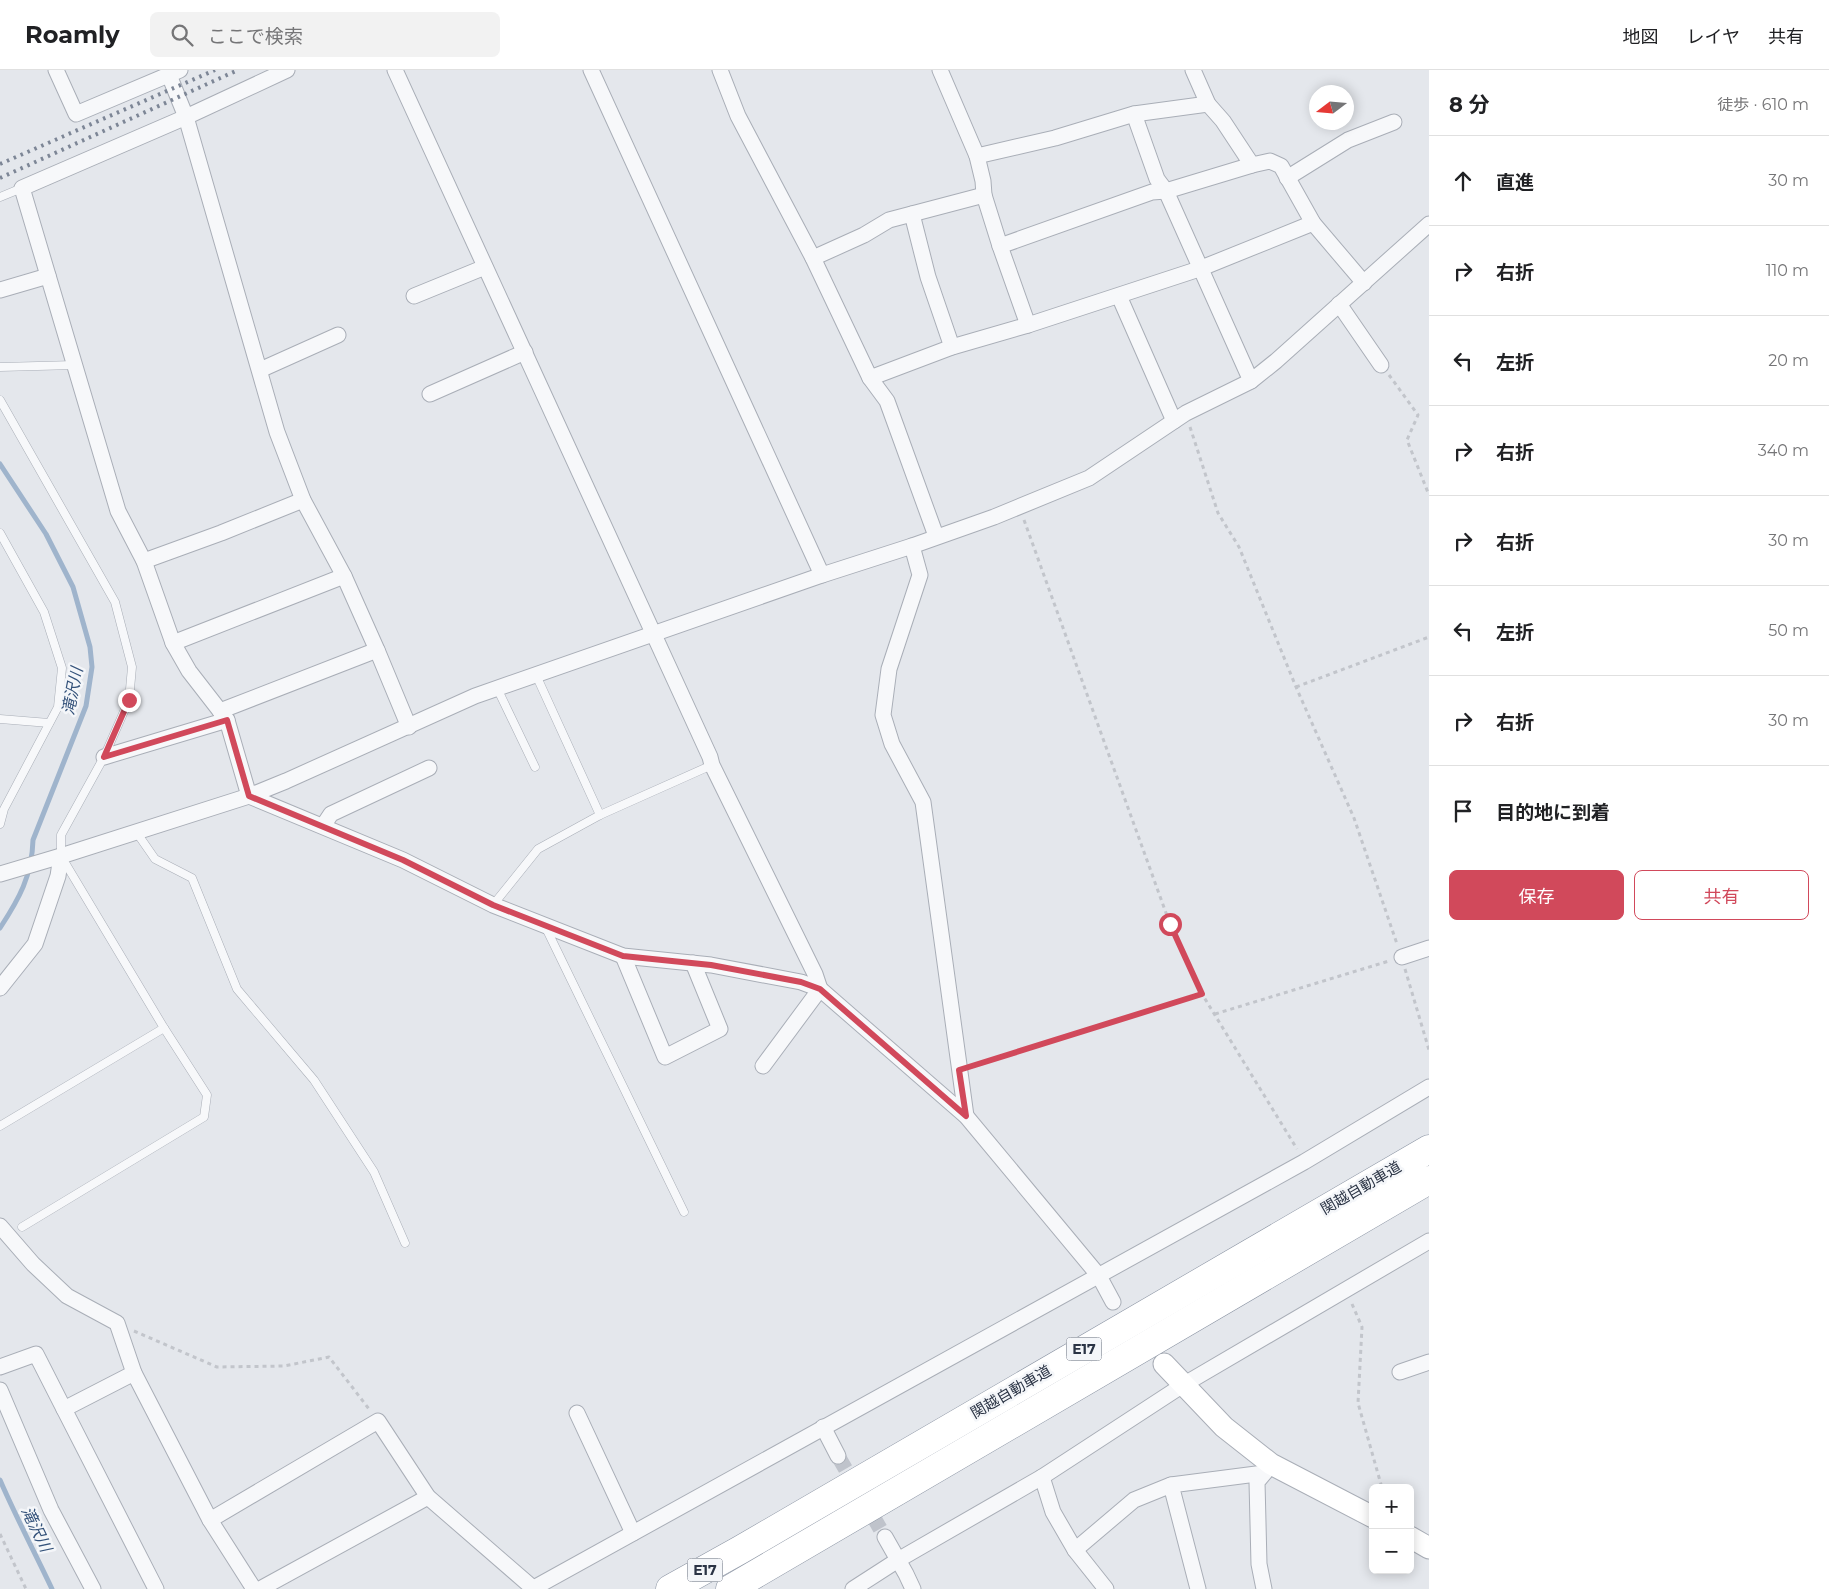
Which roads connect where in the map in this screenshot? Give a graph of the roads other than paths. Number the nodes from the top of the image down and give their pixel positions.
1 (56, 70) edge
2 (287, 70) edge
3 (395, 70) edge
4 (591, 70) edge
5 (940, 70) edge
6 (1193, 70) edge
7 (725, 72) edge
8 (175, 73) edge
9 (1208, 104) junction
10 (1134, 114) junction
11 (186, 117) junction
12 (1394, 122) dead end
13 (977, 156) junction
14 (1252, 165) junction
15 (1287, 178) junction
16 (22, 188) junction
17 (1166, 191) junction
18 (984, 195) junction
19 (0, 197) edge
20 (912, 214) junction
21 (1313, 223) junction
22 (1429, 224) edge
23 (1000, 246) junction
24 (813, 258) junction
25 (486, 267) junction
26 (1199, 269) junction
27 (48, 276) junction
28 (1364, 283) junction
29 (0, 290) edge
30 (414, 296) dead end
31 (1119, 296) junction
32 (1339, 304) junction
33 (1028, 325) junction
34 (338, 335) dead end
35 (952, 347) junction
36 (524, 352) junction
37 (75, 365) junction
38 (1382, 365) road end
39 (0, 367) edge
40 (260, 370) junction
41 (870, 378) junction
42 (1251, 381) junction
43 (430, 394) dead end
44 (0, 400) edge
45 (1180, 417) junction
46 (303, 500) junction
47 (0, 533) edge
48 (936, 536) junction
49 (912, 546) junction
50 (144, 561) junction
51 (344, 576) junction
52 (822, 576) junction
53 (654, 633) junction
54 (173, 643) junction
55 (377, 650) junction
56 (536, 675) junction
57 (497, 688) junction
58 (224, 715) junction
59 (0, 719) edge
60 (49, 723) junction
61 (409, 727) junction
62 (104, 757) junction
63 (712, 765) junction
64 (535, 767) dead end
65 (429, 768) dead end
66 (249, 796) junction
67 (600, 815) junction
68 (0, 824) edge
69 (323, 826) junction
70 (137, 832) junction
71 (62, 856) junction
72 (0, 874) edge
73 (493, 905) junction
74 (545, 926) junction
75 (1429, 948) edge
76 (623, 956) junction
77 (1402, 957) road end
78 (693, 963) junction
79 (0, 988) edge
80 (820, 989) junction
81 (164, 1028) junction
82 (762, 1066) dead end
83 (1429, 1087) edge
84 (966, 1116) junction
85 (0, 1126) edge
86 (1429, 1149) edge
87 (1429, 1180) edge
88 (684, 1212) dead end
89 (0, 1226) edge
90 (22, 1227) dead end
91 (1429, 1241) edge
92 (405, 1243) dead end
93 (1099, 1276) junction
94 (1113, 1302) dead end
95 (1429, 1362) edge
96 (1164, 1364) dead end
97 (0, 1368) edge
98 (1400, 1372) dead end
99 (134, 1373) junction
100 (1184, 1385) junction
101 (0, 1390) edge
102 (64, 1410) junction
103 (577, 1413) dead end
104 (823, 1428) junction
105 (838, 1456) tunnel mouth
106 (1268, 1468) junction
107 (1042, 1477) junction
108 (1171, 1486) junction
109 (428, 1497) junction
110 (1369, 1515) edge
111 (210, 1520) junction
112 (633, 1533) junction
113 (885, 1537) tunnel mouth
114 (1414, 1539) edge
115 (1429, 1548) edge
116 (1075, 1550) junction
117 (898, 1560) junction
118 (93, 1589) edge
119 (156, 1589) edge
120 (254, 1589) edge
121 (260, 1589) edge
122 (533, 1589) edge
123 (670, 1589) edge
124 (730, 1589) edge
125 (853, 1589) edge
126 (913, 1589) edge
127 (1106, 1589) edge
128 (1198, 1589) edge
129 (1264, 1589) edge

1 - 8 street
2 - 11 street
3 - 25 street
4 - 52 street
5 - 13 street
6 - 9 street
7 - 24 street
8 - 11 street
9 - 10 street
9 - 14 street
10 - 13 street
10 - 17 street
11 - 16 street
11 - 40 street
12 - 15 street
13 - 18 street
14 - 15 street
14 - 17 street
15 - 21 street
16 - 19 lane
16 - 27 street
17 - 23 street
17 - 26 street
18 - 20 street
18 - 23 street
20 - 24 street
20 - 35 street
21 - 26 street
21 - 28 street
22 - 28 street
23 - 33 street
24 - 41 street
25 - 30 street
25 - 36 street
26 - 31 street
26 - 42 street
27 - 29 street
27 - 37 street
28 - 32 street
31 - 33 street
31 - 45 street
32 - 38 street
32 - 42 street
33 - 35 street
34 - 40 street
35 - 41 street
36 - 43 street
36 - 53 street
37 - 39 lane
37 - 50 street
40 - 46 street
41 - 48 street
42 - 45 street
44 - 62 lane
45 - 48 street
46 - 50 street
46 - 51 street
47 - 60 lane
48 - 49 street
49 - 52 street
49 - 84 street
50 - 54 street
51 - 54 street
51 - 55 street
52 - 53 street
53 - 56 street
53 - 63 street
54 - 58 street
55 - 58 street
55 - 61 street
56 - 57 street
56 - 67 lane
57 - 61 street
57 - 64 lane
58 - 62 street
58 - 66 street
59 - 60 lane
60 - 68 lane
61 - 66 street
62 - 71 lane
63 - 67 lane
63 - 80 street
65 - 69 street
66 - 69 street
66 - 70 street
67 - 73 lane
69 - 73 street
70 - 71 street
70 - 92 lane
71 - 72 street
71 - 79 street
71 - 81 lane
73 - 74 street
74 - 76 street
74 - 88 lane
75 - 77 street
76 - 78 street
76 - 78 street
78 - 80 street
80 - 82 street
80 - 84 street
81 - 85 lane
81 - 90 lane
83 - 93 street
84 - 93 street
86 - 123 highway, 関越自動車道 / E17
87 - 124 highway, 関越自動車道 / E17
89 - 99 street
91 - 100 street
93 - 94 street
93 - 104 street
95 - 98 street
96 - 100 street
97 - 102 street
99 - 102 street
99 - 111 street
100 - 106 street
100 - 107 street
101 - 118 street
102 - 119 street
103 - 112 street
104 - 105 street
104 - 112 street
106 - 108 street
106 - 110 street
106 - 129 street
107 - 116 street
107 - 117 street
108 - 116 street
108 - 128 street
109 - 111 street
109 - 121 street
109 - 122 street
111 - 120 street
112 - 122 street
113 - 117 street
114 - 115 street
116 - 127 street
117 - 125 street
117 - 126 street

